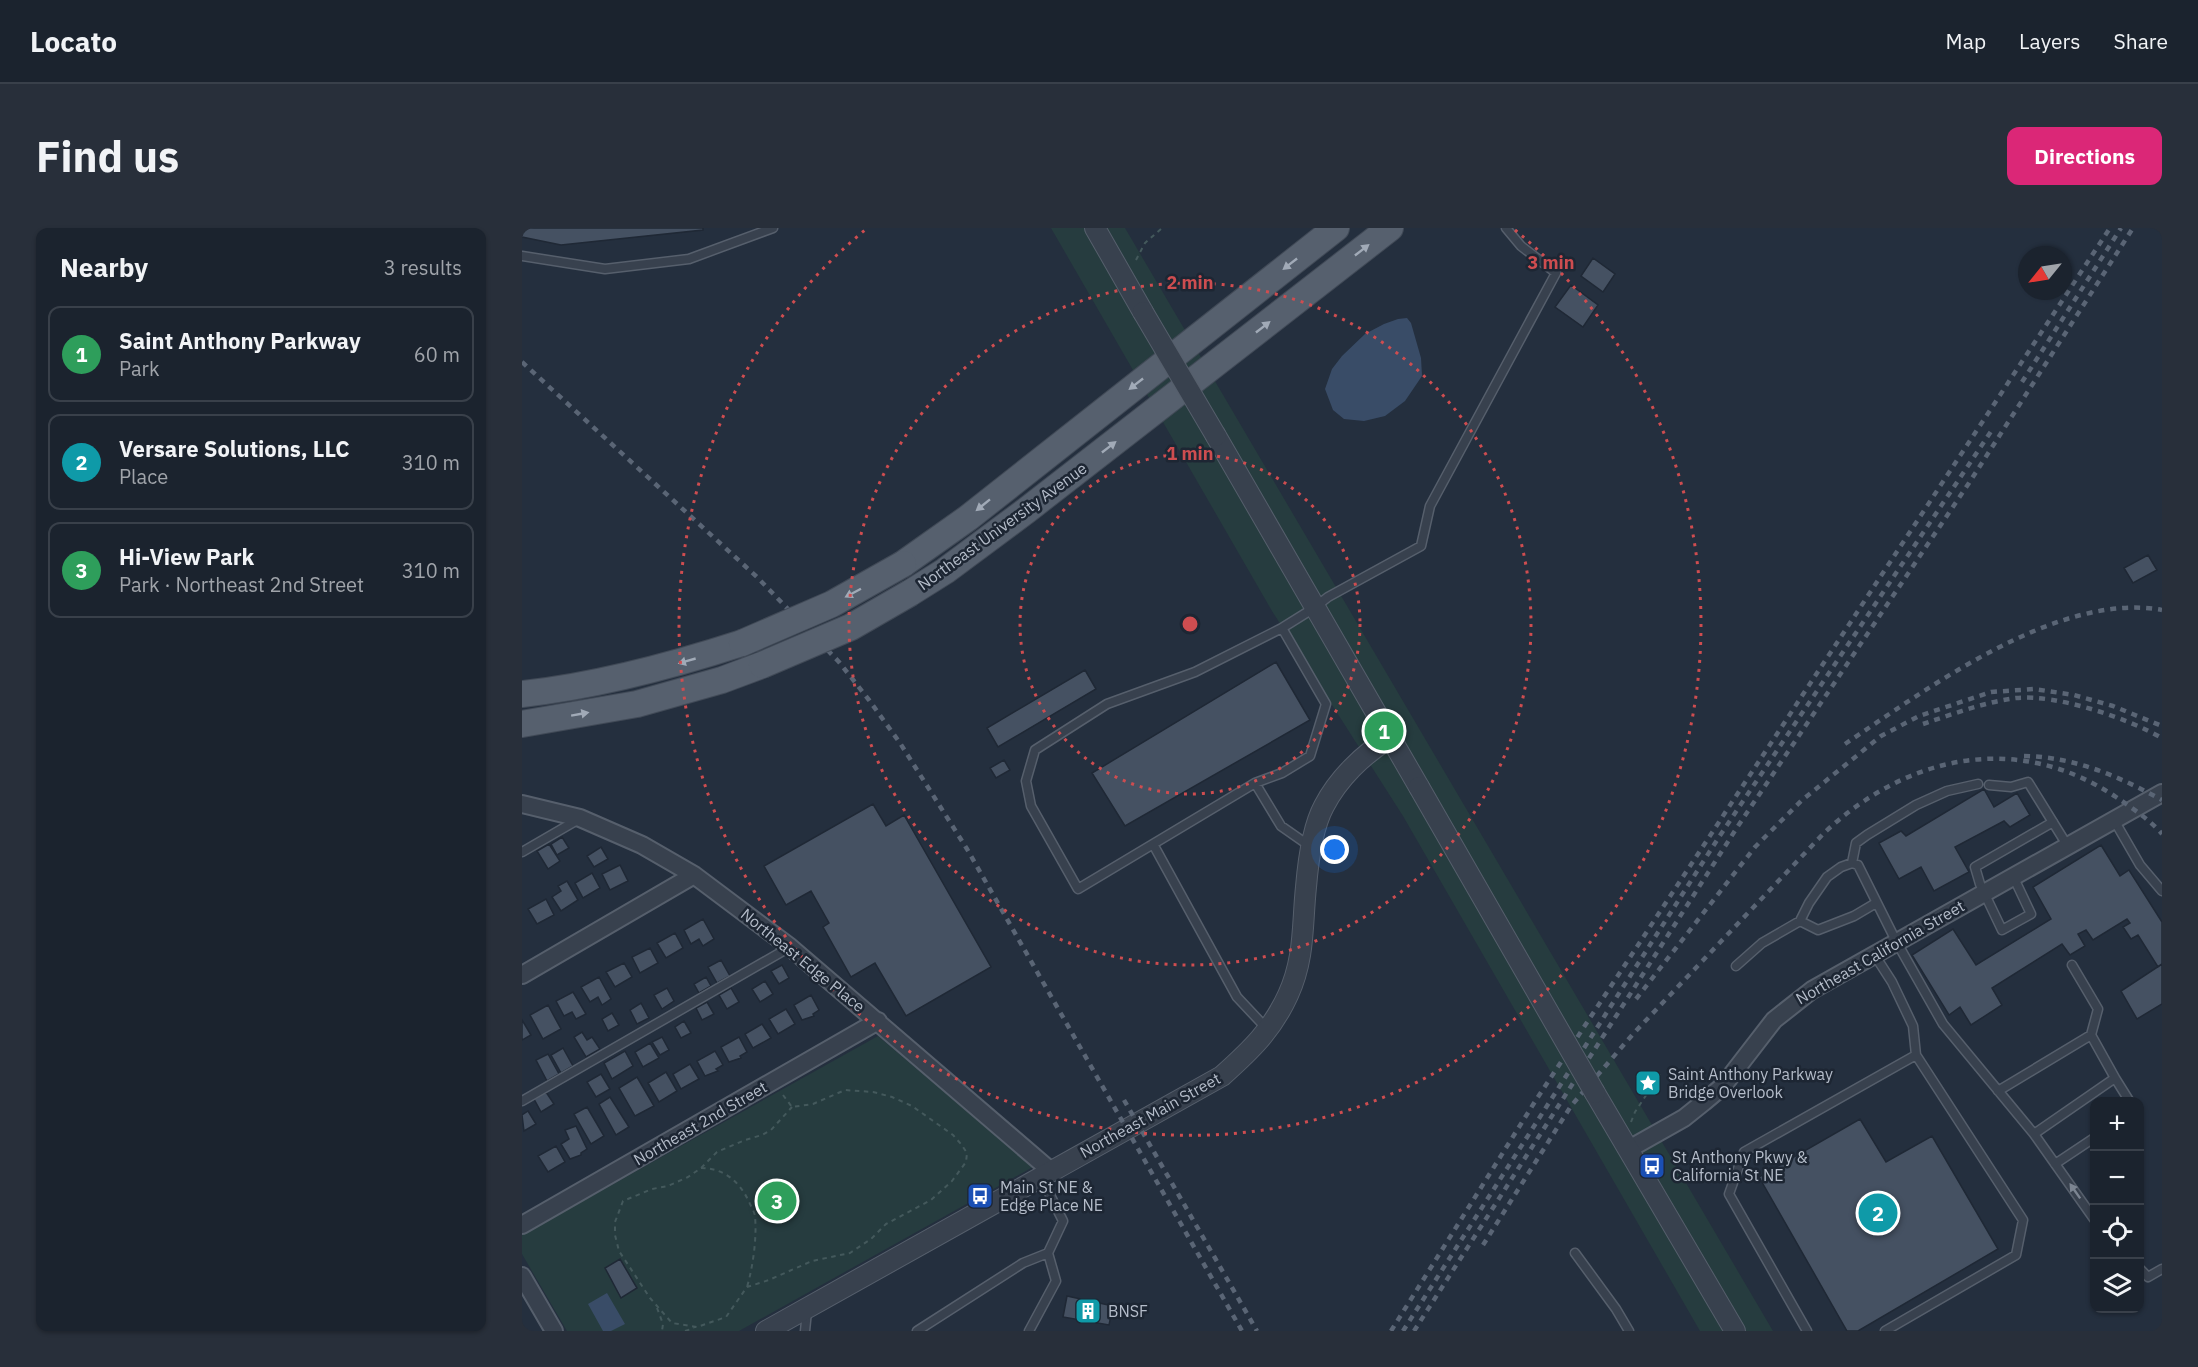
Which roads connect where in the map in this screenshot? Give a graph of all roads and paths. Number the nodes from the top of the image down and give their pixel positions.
1 (773, 228) edge
2 (1162, 228) edge
3 (1336, 228) edge
4 (1390, 228) edge
5 (1506, 228) edge
6 (1101, 230) edge
7 (522, 256) edge
8 (1136, 260) dead end
9 (1314, 608) junction
10 (1282, 628) junction
11 (522, 694) edge
12 (522, 724) edge
13 (1390, 738) junction
14 (1255, 783) junction
15 (1978, 784) dead end
16 (1989, 785) dead end
17 (2162, 793) edge
18 (522, 804) edge
19 (580, 818) junction
20 (2114, 820) junction
21 (2053, 822) junction
22 (1153, 844) junction
23 (2067, 845) junction
24 (1311, 847) junction
25 (522, 852) edge
26 (1852, 863) junction
27 (694, 875) junction
28 (2013, 876) junction
29 (2162, 891) edge
30 (1984, 892) junction
31 (1876, 903) junction
32 (1800, 921) junction
33 (1896, 942) junction
34 (790, 948) junction
35 (1874, 954) junction
36 (2072, 965) dead end
37 (1736, 966) dead end
38 (522, 975) edge
39 (878, 1021) junction
40 (1268, 1030) junction
41 (2091, 1035) junction
42 (1916, 1055) junction
43 (1660, 1074) dead end
44 (2115, 1078) junction
45 (1998, 1091) junction
46 (783, 1095) dead end
47 (2127, 1097) edge
48 (522, 1101) edge
49 (792, 1107) junction
50 (1632, 1122) dead end
51 (2034, 1134) junction
52 (2090, 1141) edge
53 (1629, 1149) junction
54 (2055, 1164) junction
55 (701, 1168) junction
56 (1046, 1174) junction
57 (2090, 1213) edge
58 (522, 1225) edge
59 (1048, 1253) junction
60 (1575, 1253) dead end
61 (2162, 1269) edge
62 (2144, 1273) edge
63 (522, 1276) edge
64 (747, 1287) junction
65 (656, 1304) junction
66 (807, 1308) junction
67 (697, 1328) junction
68 (552, 1330) edge
69 (662, 1331) edge
70 (685, 1331) edge
71 (766, 1331) edge
72 (805, 1331) edge
73 (918, 1331) edge
74 (1029, 1331) edge
75 (1629, 1331) edge
76 (1734, 1331) edge
77 (1807, 1331) edge
78 (1885, 1331) edge

1 - 7 lane
2 - 8 path
3 -> 11 main road, Northeast University Avenue, bridge
12 -> 4 main road, Northeast University Avenue, bridge
5 - 9 lane
6 - 9 street, bridge
9 - 10 lane
9 - 13 street
10 - 14 lane
10 - 22 lane
13 - 24 street, Northeast Main Street
13 - 53 street, bridge
14 - 22 lane
14 - 24 lane
15 - 26 lane
16 - 21 lane
17 - 20 street, Northeast California Street
18 - 19 street, Northeast Edge Place
19 - 25 lane
19 - 27 street, Northeast Edge Place
20 - 23 street, Northeast California Street
20 - 29 lane
21 - 23 lane
21 - 30 lane
22 - 40 lane
23 - 28 street, Northeast California Street
24 - 40 street, Northeast Main Street
26 - 31 lane
26 - 32 lane
27 - 34 street, Northeast Edge Place
27 - 38 street
28 - 30 street, Northeast California Street
28 - 30 lane
30 - 33 street, Northeast California Street
31 - 32 lane
31 - 33 lane
32 - 37 lane
33 - 35 street, Northeast California Street
33 - 45 lane
34 - 39 street, Northeast Edge Place
34 - 48 lane
35 - 42 lane
35 - 53 street, Northeast California Street
36 - 41 lane
39 - 56 street, Northeast Edge Place
39 - 58 street, Northeast 2nd Street
40 - 56 street, Northeast Main Street
41 - 44 lane
41 - 45 lane
42 - 77 lane
42 - 78 lane
43 - 50 path
44 - 47 lane
44 - 51 lane
45 - 51 lane
46 - 49 path
49 - 55 path
49 - 64 path
51 - 54 lane
52 - 54 lane
53 - 76 street
57 -> 54 lane
55 - 64 path
55 - 65 path
56 - 59 lane
56 - 66 street, Northeast Main Street
59 - 73 lane
59 - 74 lane
60 - 75 lane
61 - 62 lane
63 - 68 street
64 - 67 path
65 - 67 path
65 - 69 path
66 - 71 street, Northeast Main Street
66 - 72 lane
67 - 70 path

